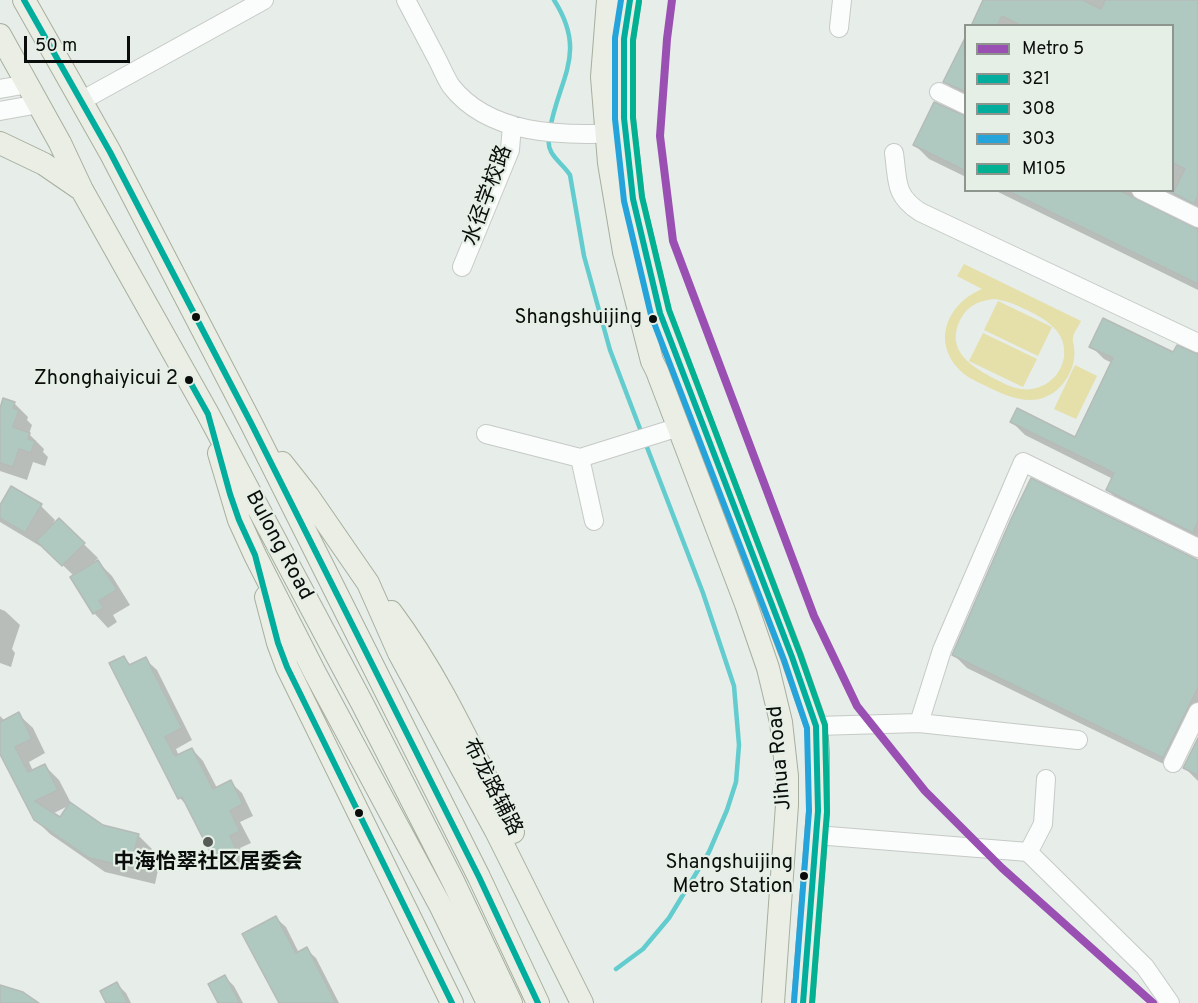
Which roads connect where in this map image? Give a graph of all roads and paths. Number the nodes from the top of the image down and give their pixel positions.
1 (24, 0) edge
2 (264, 0) edge
3 (406, 0) edge
4 (608, 0) edge
5 (630, 0) edge
6 (842, 0) edge
7 (839, 28) dead end
8 (0, 35) edge
9 (0, 89) edge
10 (939, 92) dead end
11 (34, 94) junction
12 (81, 101) junction
13 (964, 104) edge
14 (0, 111) edge
15 (517, 126) junction
16 (616, 133) junction
17 (0, 143) edge
18 (894, 153) dead end
19 (82, 190) junction
20 (1145, 192) edge
21 (1198, 218) edge
22 (462, 267) dead end
23 (1198, 343) edge
24 (208, 414) junction
25 (251, 423) junction
26 (679, 427) junction
27 (486, 434) dead end
28 (580, 458) junction
29 (594, 521) dead end
30 (1198, 548) edge
31 (255, 555) junction
32 (368, 584) junction
33 (1198, 712) edge
34 (919, 723) junction
35 (816, 726) junction
36 (1078, 740) dead end
37 (1173, 763) dead end
38 (1046, 779) dead end
39 (816, 835) junction
40 (1028, 853) junction
41 (452, 1003) edge
42 (488, 1003) edge
43 (511, 1003) edge
44 (538, 1003) edge
45 (582, 1003) edge
46 (596, 1003) edge
47 (773, 1003) edge
48 (803, 1003) edge
49 (1170, 1003) edge

1 - 12 main road, Bulong Road
2 - 12 street
3 - 15 street
4 - 16 main road, Jihua Road
5 - 16 main road, Jihua Road
6 - 7 street
8 - 11 main road, Bulong Road
9 - 11 street
10 - 13 street
11 - 14 street
11 - 19 main road, Bulong Road
12 - 25 main road, Bulong Road
15 - 16 street
15 - 22 street, 水径学校路
16 - 26 main road, Jihua Road
16 - 35 main road, Jihua Road
17 - 19 main road
18 - 23 street
19 - 24 main road, Bulong Road
20 - 21 street
24 - 31 main road
24 - 43 main road, Bulong Road
25 - 32 main road
25 - 44 main road, Bulong Road
26 - 28 street
26 - 47 main road, Jihua Road
27 - 28 street
28 - 29 street
30 - 34 street
31 - 41 main road
31 - 42 main road
32 - 45 main road
32 - 46 main road, 布龙路辅路
33 - 37 street
34 - 35 street
34 - 36 street
35 - 39 main road, Jihua Road
38 - 40 street
39 - 40 street
39 - 48 main road, Jihua Road
40 - 49 street

